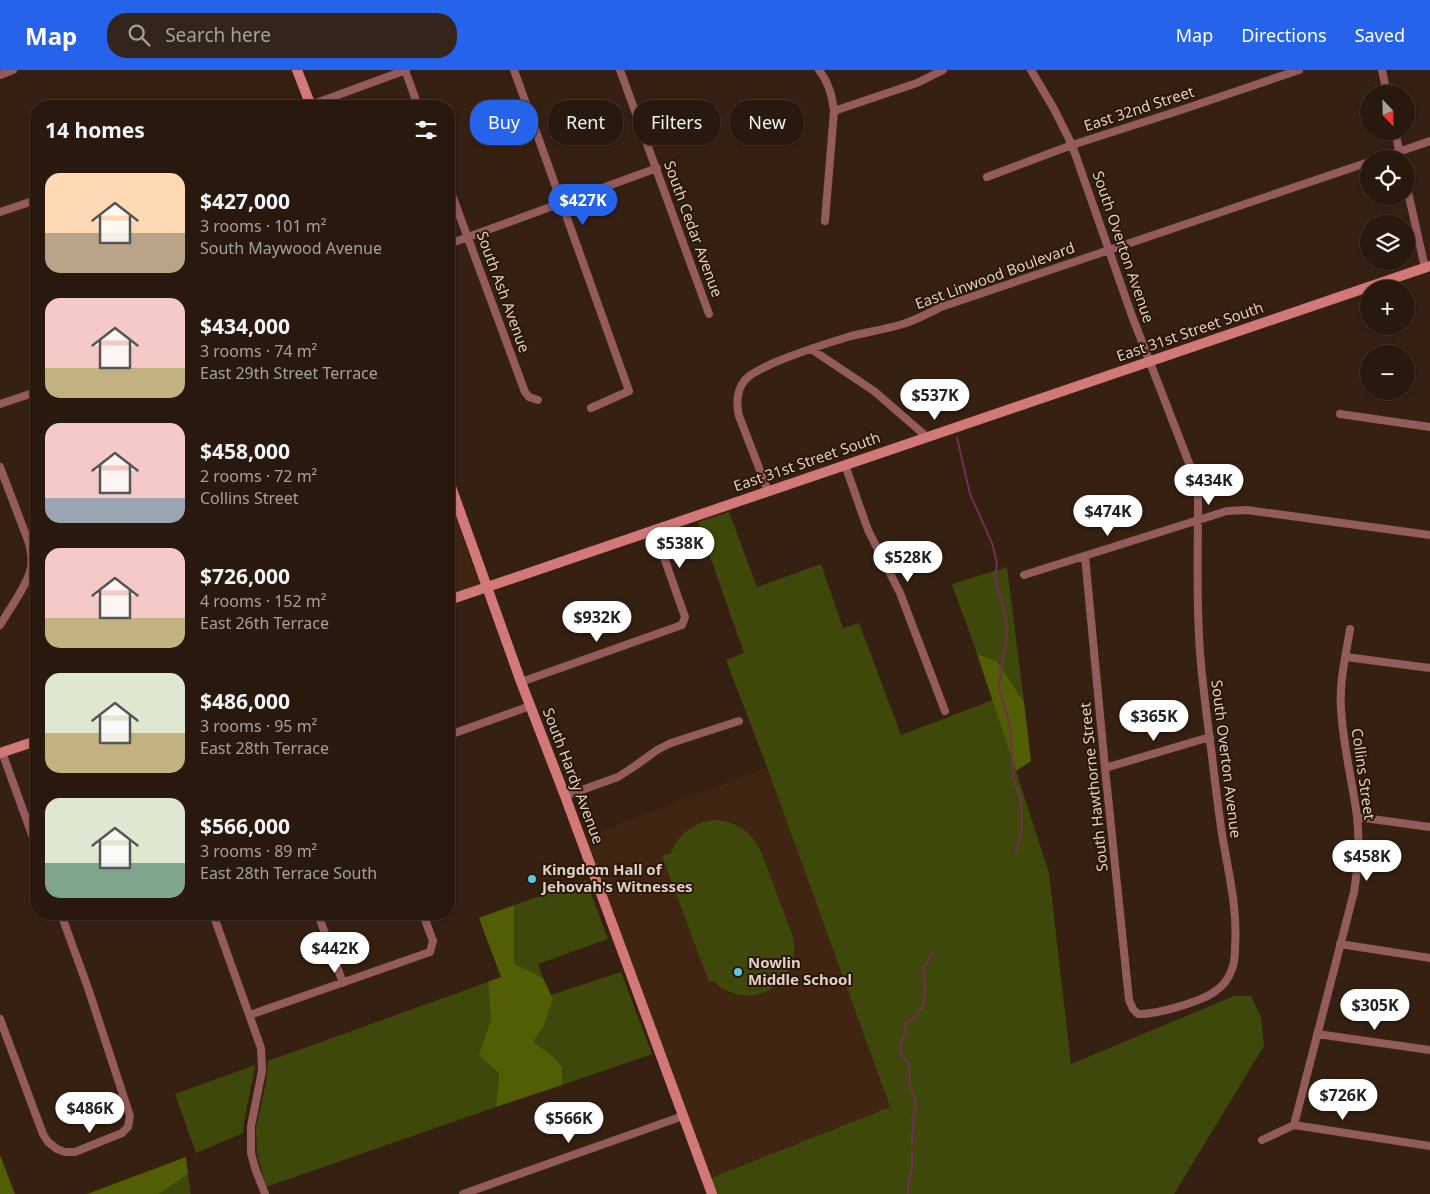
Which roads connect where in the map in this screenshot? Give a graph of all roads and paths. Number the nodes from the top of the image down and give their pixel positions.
1 (13, 70) edge
2 (297, 70) edge
3 (406, 70) edge
4 (514, 70) edge
5 (620, 70) edge
6 (818, 70) edge
7 (943, 70) edge
8 (1030, 70) edge
9 (1299, 70) edge
10 (1382, 70) edge
11 (0, 75) edge
12 (1385, 85) edge
13 (308, 100) edge
14 (326, 100) edge
15 (416, 100) edge
16 (834, 112) junction
17 (1430, 141) edge
18 (1072, 146) junction
19 (1411, 150) edge
20 (1360, 165) edge
21 (656, 168) junction
22 (987, 177) dead end
23 (30, 202) edge
24 (561, 203) junction
25 (455, 204) edge
26 (1412, 205) edge
27 (0, 212) edge
28 (825, 221) dead end
29 (467, 237) junction
30 (455, 242) edge
31 (1110, 250) junction
32 (1428, 267) edge
33 (709, 314) dead end
34 (810, 349) junction
35 (1150, 362) junction
36 (30, 394) edge
37 (538, 400) dead end
38 (0, 404) edge
39 (591, 408) dead end
40 (1340, 414) dead end
41 (1430, 427) edge
42 (926, 437) junction
43 (845, 465) junction
44 (0, 467) edge
45 (768, 491) junction
46 (455, 497) edge
47 (1198, 519) junction
48 (654, 529) junction
49 (1430, 535) edge
50 (30, 548) edge
51 (1086, 556) junction
52 (30, 572) edge
53 (1024, 575) dead end
54 (487, 587) junction
55 (455, 598) edge
56 (0, 625) edge
57 (1350, 629) dead end
58 (1346, 657) junction
59 (1430, 668) edge
60 (521, 682) junction
61 (530, 706) junction
62 (945, 711) dead end
63 (739, 722) dead end
64 (455, 733) edge
65 (1210, 737) junction
66 (30, 742) edge
67 (1, 753) edge
68 (1105, 768) junction
69 (565, 796) junction
70 (1357, 817) junction
71 (1430, 827) edge
72 (30, 830) edge
73 (63, 920) edge
74 (215, 920) edge
75 (320, 920) edge
76 (425, 920) edge
77 (1340, 944) junction
78 (1430, 958) edge
79 (343, 983) junction
80 (1137, 1012) joint
81 (250, 1015) junction
82 (0, 1019) edge
83 (1316, 1034) junction
84 (1430, 1050) edge
85 (683, 1116) junction
86 (1294, 1125) junction
87 (1262, 1140) dead end
88 (1430, 1146) edge
89 (265, 1194) edge
90 (463, 1194) edge
91 (712, 1194) edge

1 - 11 street
2 - 13 street
3 - 14 street
3 - 15 street
4 - 24 street
5 - 21 street, South Cedar Avenue
6 - 16 street
7 - 16 street
8 - 18 street, South Overton Avenue
9 - 18 street, East 32nd Street
10 - 12 street
16 - 28 street
17 - 19 street
18 - 22 street, East 32nd Street
18 - 31 street, South Overton Avenue
20 - 31 street, East Linwood Boulevard
21 - 24 street
21 - 33 street, South Cedar Avenue
23 - 27 street
24 - 29 street
24 - 39 street
25 - 29 street, South Ash Avenue
26 - 32 street
29 - 30 street
29 - 37 street, South Ash Avenue
31 - 34 street, East Linwood Boulevard
31 - 35 street, South Overton Avenue
32 - 35 street, East 31st Street South
34 - 42 street
34 - 45 street, East Linwood Boulevard
35 - 42 street, East 31st Street South
35 - 47 street, South Overton Avenue
36 - 38 street
40 - 41 street
42 - 43 street, East 31st Street South
43 - 45 street, East 31st Street South
43 - 62 street
44 - 50 street
45 - 48 street, East 31st Street South
46 - 54 street, South Hardy Avenue
47 - 49 street
47 - 51 street
47 - 65 street, South Overton Avenue
48 - 54 street, East 31st Street South
48 - 60 street
51 - 53 street
51 - 68 street, South Hawthorne Street
52 - 56 street
54 - 55 street, East 31st Street South
54 - 60 street, South Hardy Avenue
57 - 58 street, Collins Street
58 - 59 street
58 - 70 street, Collins Street
60 - 61 street, South Hardy Avenue
61 - 64 street
61 - 69 street, South Hardy Avenue
63 - 69 street
65 - 68 street
65 - 80 street, South Overton Avenue
66 - 67 street
67 - 72 street
68 - 80 street, South Hawthorne Street
69 - 85 street, South Hardy Avenue
70 - 71 street
70 - 77 street, Collins Street
73 - 82 street
74 - 81 street
75 - 79 street
76 - 79 street
77 - 78 street
77 - 83 street, Collins Street
79 - 81 street
81 - 89 street
83 - 84 street
83 - 86 street, Collins Street
85 - 90 street
85 - 91 street, South Hardy Avenue
86 - 87 street
86 - 88 street

